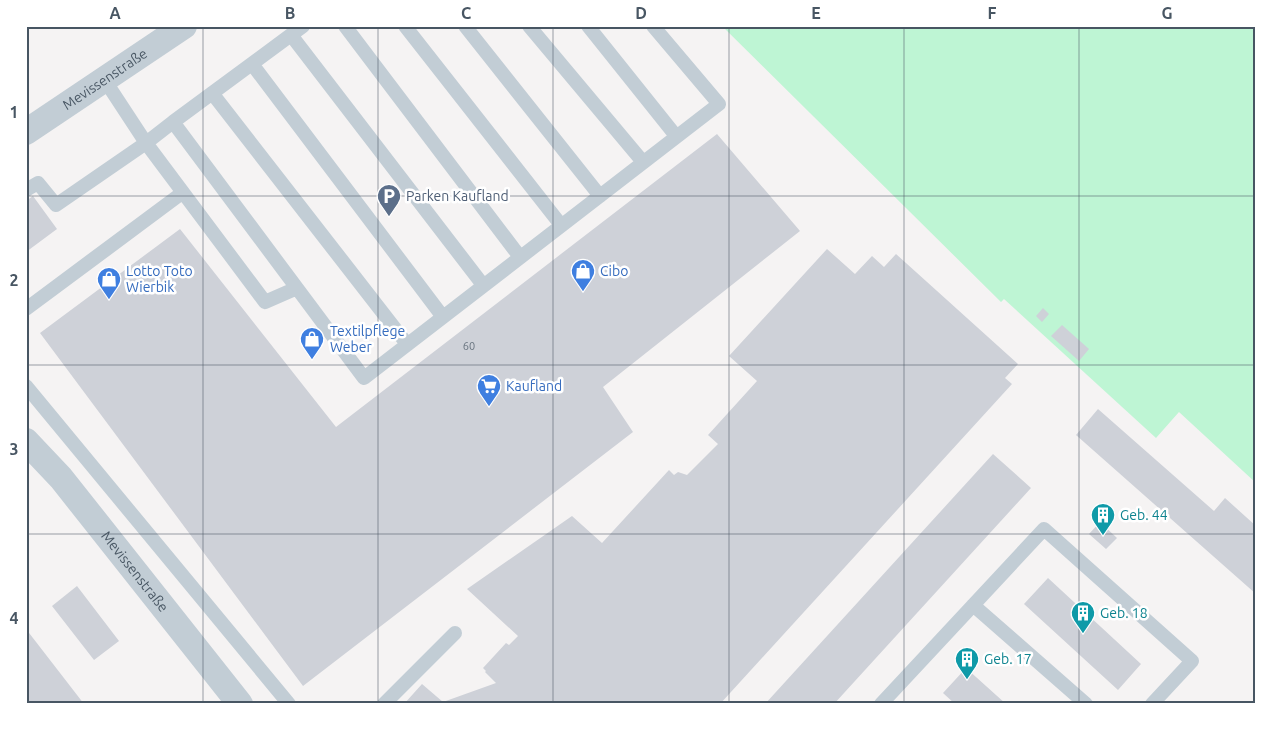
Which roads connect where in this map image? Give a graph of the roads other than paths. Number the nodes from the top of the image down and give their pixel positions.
1 (184, 26) edge
2 (303, 26) edge
3 (344, 26) edge
4 (405, 26) edge
5 (465, 26) edge
6 (529, 26) edge
7 (588, 26) edge
8 (653, 26) edge
9 (291, 35) junction
10 (252, 64) junction
11 (104, 79) junction
12 (212, 93) junction
13 (173, 122) junction
14 (26, 132) edge
15 (676, 136) junction
16 (146, 143) junction
17 (643, 162) junction
18 (26, 190) edge
19 (182, 193) junction
20 (600, 196) junction
21 (561, 225) junction
22 (520, 258) junction
23 (483, 285) junction
24 (297, 288) junction
25 (26, 309) edge
26 (443, 317) junction
27 (407, 344) junction
28 (26, 386) edge
29 (26, 441) edge
30 (973, 605) junction
31 (455, 633) dead end
32 (240, 704) edge
33 (289, 704) edge
34 (384, 704) edge
35 (881, 704) edge
36 (1086, 704) edge
37 (1152, 704) edge

1 - 11 street, Mevissenstraße
2 - 9 lane
3 - 22 lane
4 - 21 lane
5 - 20 lane
6 - 17 lane
7 - 15 lane
8 - 15 lane
9 - 10 lane
9 - 23 lane
10 - 12 lane
10 - 26 lane
11 - 14 street, Mevissenstraße
11 - 16 lane
12 - 13 lane
12 - 27 lane
13 - 16 lane
13 - 24 lane
15 - 17 lane
16 - 18 lane
16 - 19 lane
17 - 20 lane
19 - 24 lane
19 - 25 lane
20 - 21 lane
21 - 22 lane
22 - 23 lane
23 - 26 lane
24 - 27 lane
26 - 27 lane
28 - 33 lane
29 - 32 street, Mevissenstraße
30 - 35 lane
30 - 36 lane
30 - 37 lane
31 - 34 lane

